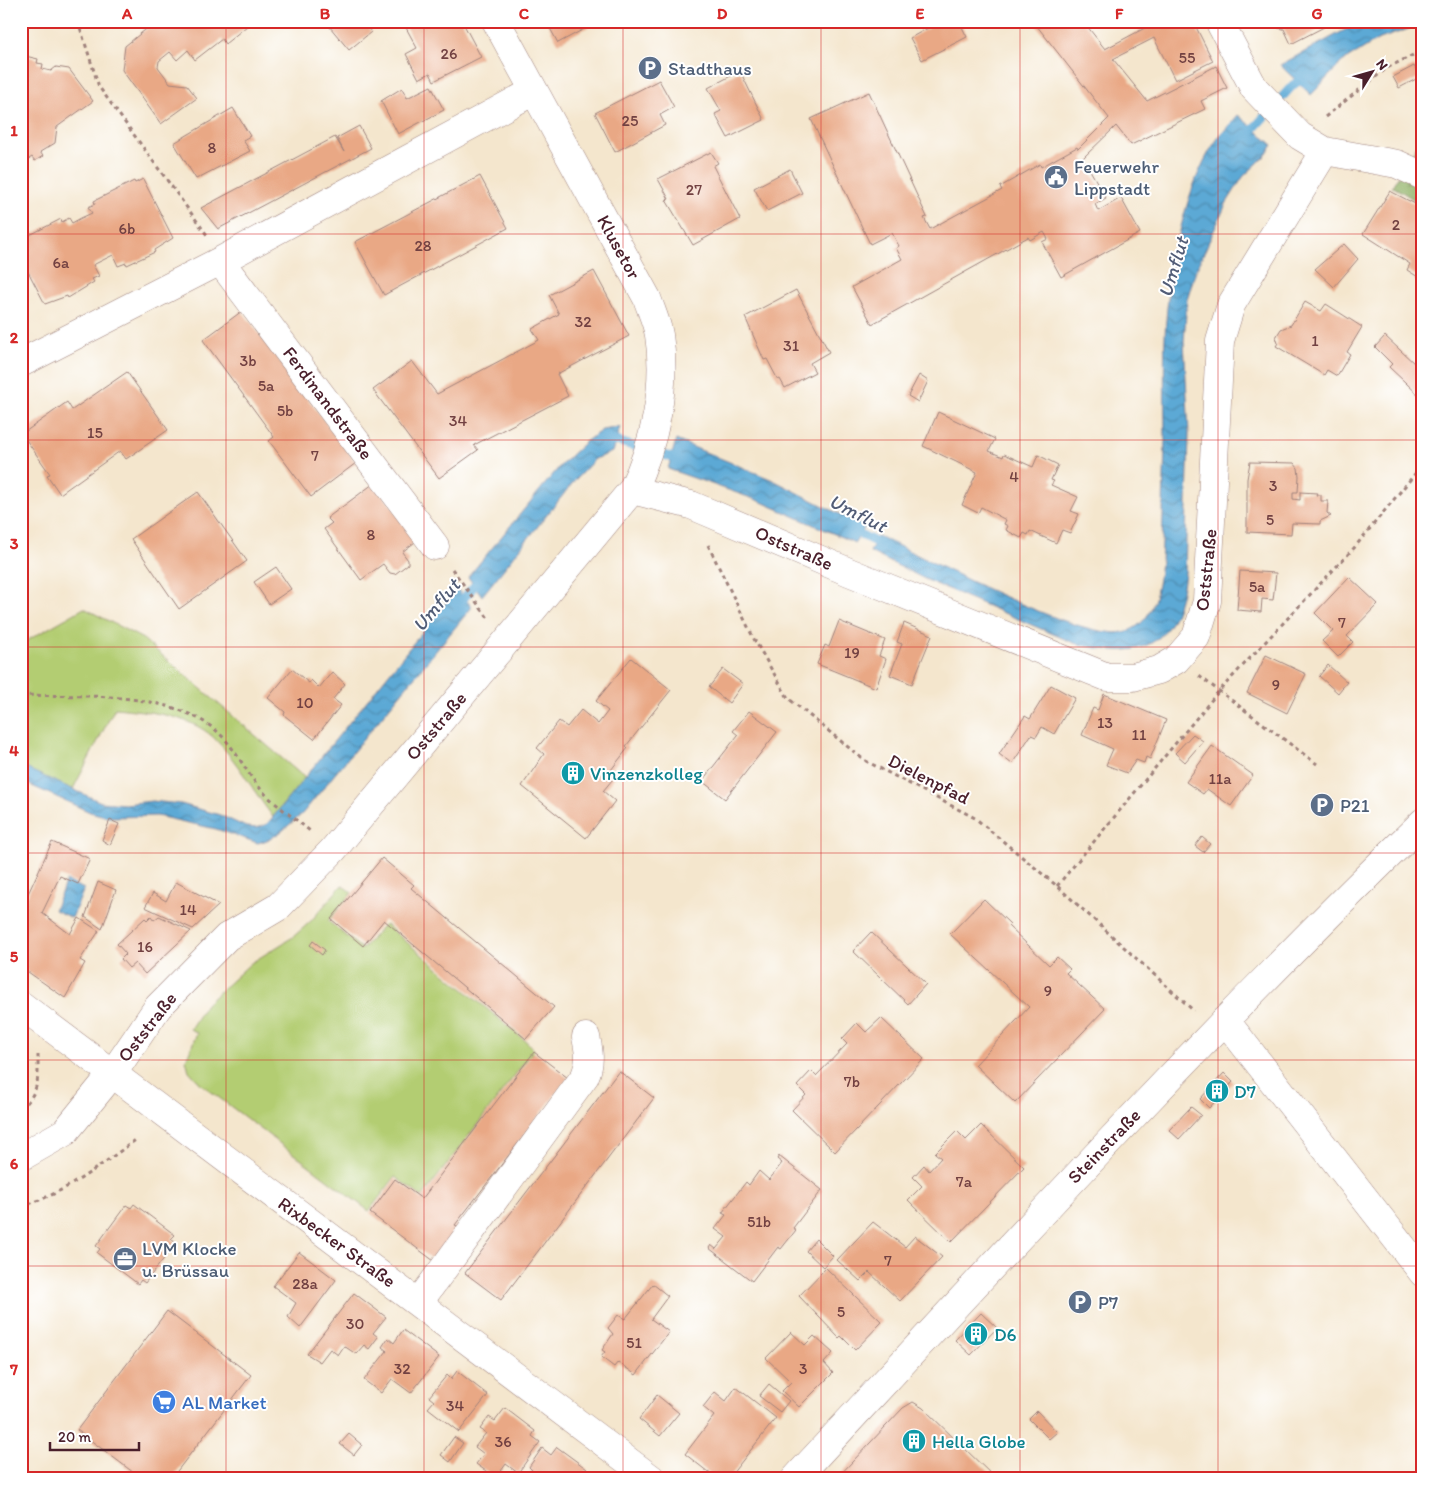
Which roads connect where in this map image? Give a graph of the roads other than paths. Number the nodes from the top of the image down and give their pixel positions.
1 (496, 21) edge
2 (1219, 21) edge
3 (534, 91) junction
4 (1325, 151) junction
5 (1423, 176) edge
6 (220, 261) junction
7 (21, 363) edge
8 (637, 479) junction
9 (435, 546) dead end
10 (1423, 822) edge
11 (21, 1005) edge
12 (1220, 1026) junction
13 (586, 1037) dead end
14 (113, 1072) junction
15 (21, 1158) edge
16 (1423, 1272) edge
17 (419, 1302) junction
18 (652, 1479) edge
19 (795, 1479) edge

1 - 3 street, Klusetor
2 - 4 street
3 - 6 street
3 - 8 street, Klusetor
4 - 5 street
4 - 8 street, Oststraße
6 - 7 street
6 - 9 street, Ferdinandstraße
8 - 14 street, Oststraße
10 - 12 street, Steinstraße
11 - 14 street, Rixbecker Straße
12 - 16 street
12 - 19 street, Steinstraße
13 - 17 street
14 - 15 street, Oststraße
14 - 17 street, Rixbecker Straße
17 - 18 street, Rixbecker Straße

